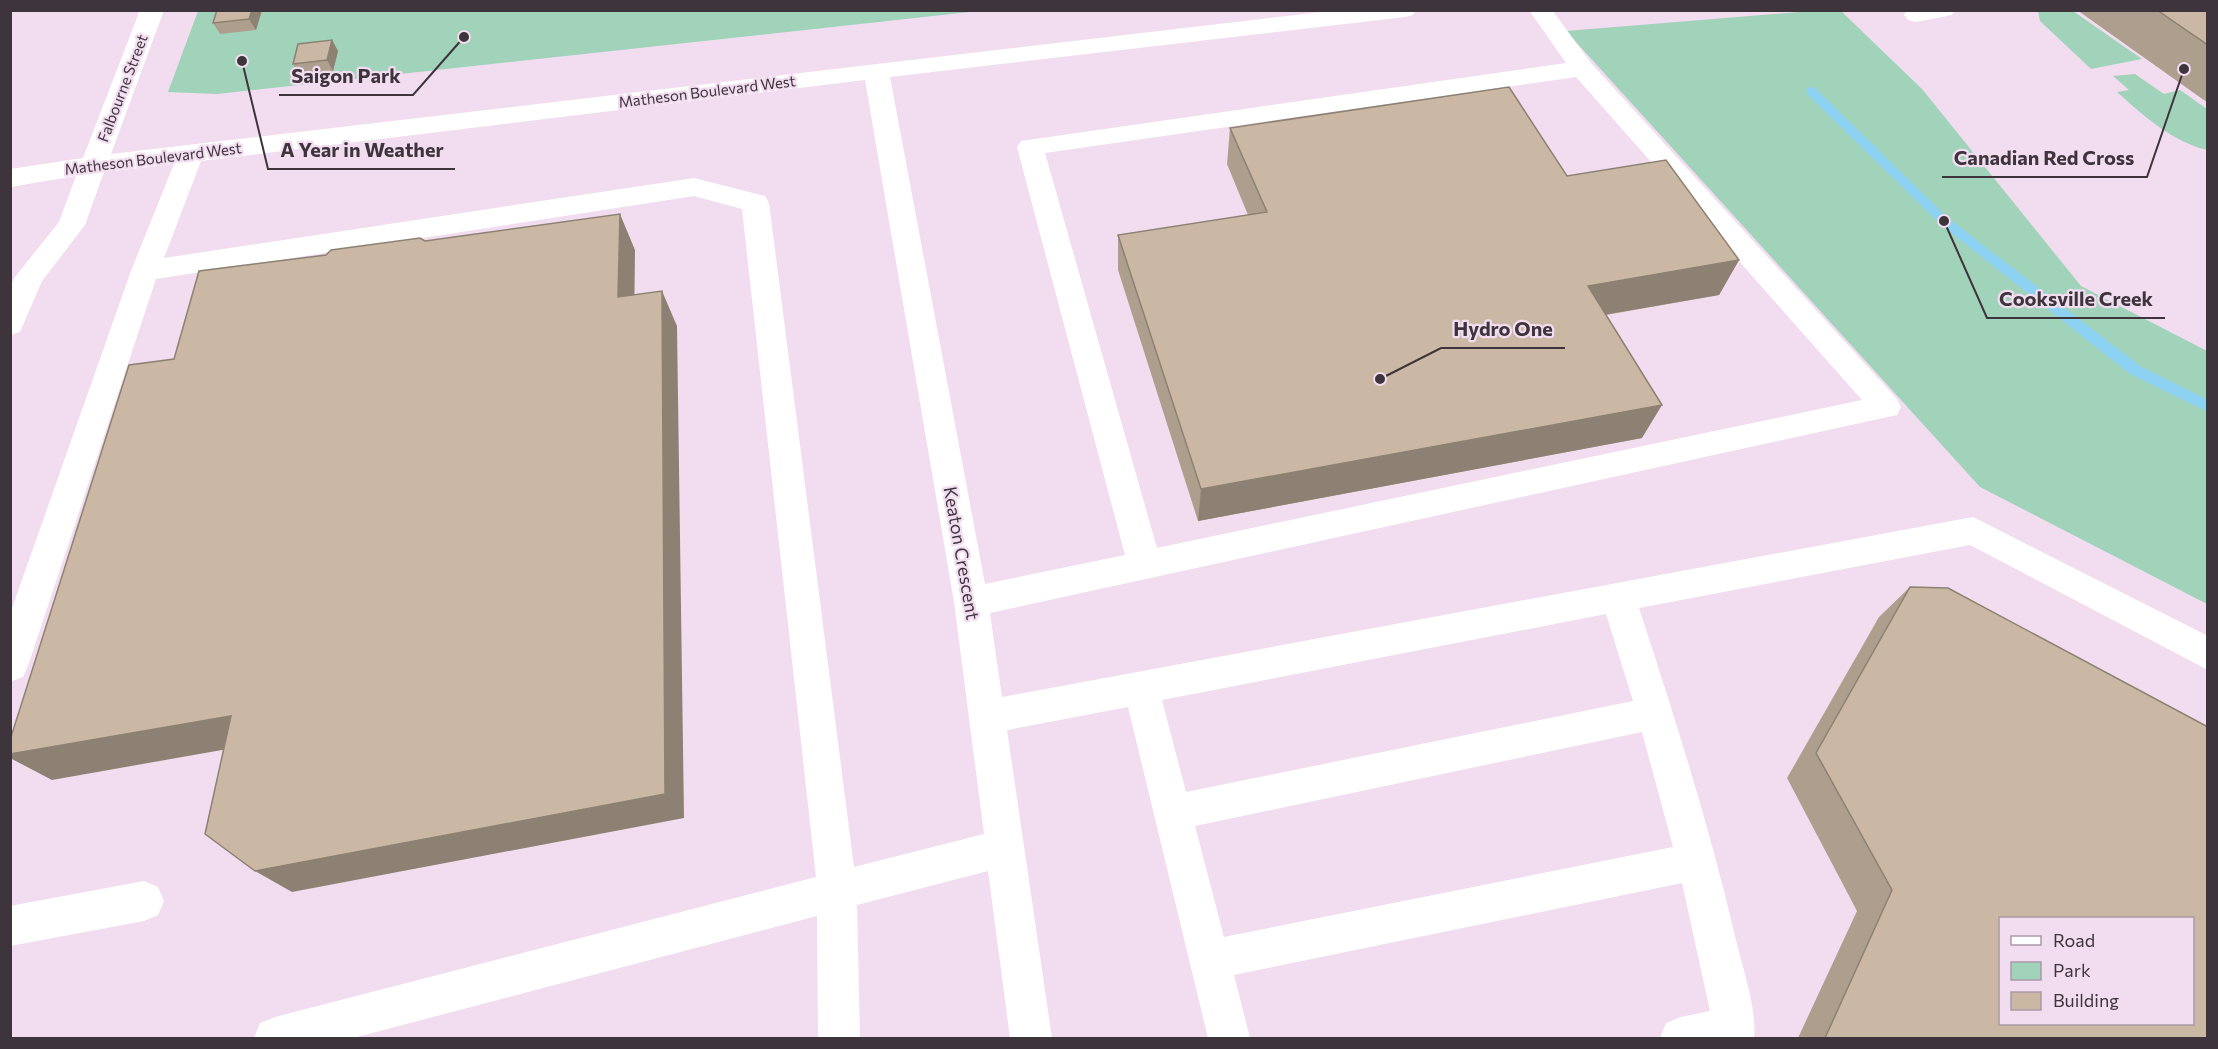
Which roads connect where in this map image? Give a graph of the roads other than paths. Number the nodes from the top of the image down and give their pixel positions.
1 (152, 10) edge
2 (1405, 10) edge
3 (1540, 10) edge
4 (1944, 10) edge
5 (1916, 15) dead end
6 (1582, 68) junction
7 (876, 71) junction
8 (191, 153) junction
9 (92, 165) junction
10 (10, 178) edge
11 (145, 271) junction
12 (20, 278) edge
13 (10, 324) edge
14 (1145, 565) junction
15 (1618, 597) junction
16 (971, 602) junction
17 (2208, 654) edge
18 (10, 666) edge
19 (1141, 688) junction
20 (1655, 713) junction
21 (987, 717) junction
22 (1172, 813) junction
23 (1006, 847) junction
24 (1697, 861) junction
25 (837, 891) junction
26 (144, 901) dead end
27 (10, 927) edge
28 (1209, 960) junction
29 (1733, 1033) edge
30 (275, 1038) edge
31 (839, 1038) edge
32 (1031, 1038) edge
33 (1229, 1038) edge
34 (1681, 1038) edge

1 - 9 street, Falbourne Street
2 - 7 street, Matheson Boulevard West
3 - 6 street
4 - 5 street
6 - 14 street
6 - 14 street
7 - 8 street, Matheson Boulevard West
7 - 16 street, Keaton Crescent
8 - 9 street, Matheson Boulevard West
8 - 11 street
9 - 10 street, Matheson Boulevard West
9 - 12 street, Falbourne Street
11 - 18 street
11 - 25 street
12 - 13 street, Falbourne Street
14 - 16 street
15 - 17 street
15 - 19 street
15 - 20 street
16 - 21 street, Keaton Crescent
19 - 21 street
19 - 22 street
20 - 22 street
20 - 24 street
21 - 23 street, Keaton Crescent
22 - 28 street
23 - 25 street
23 - 32 street, Keaton Crescent
24 - 28 street
24 - 29 street
25 - 30 street
25 - 31 street
26 - 27 street
28 - 33 street
29 - 34 street

